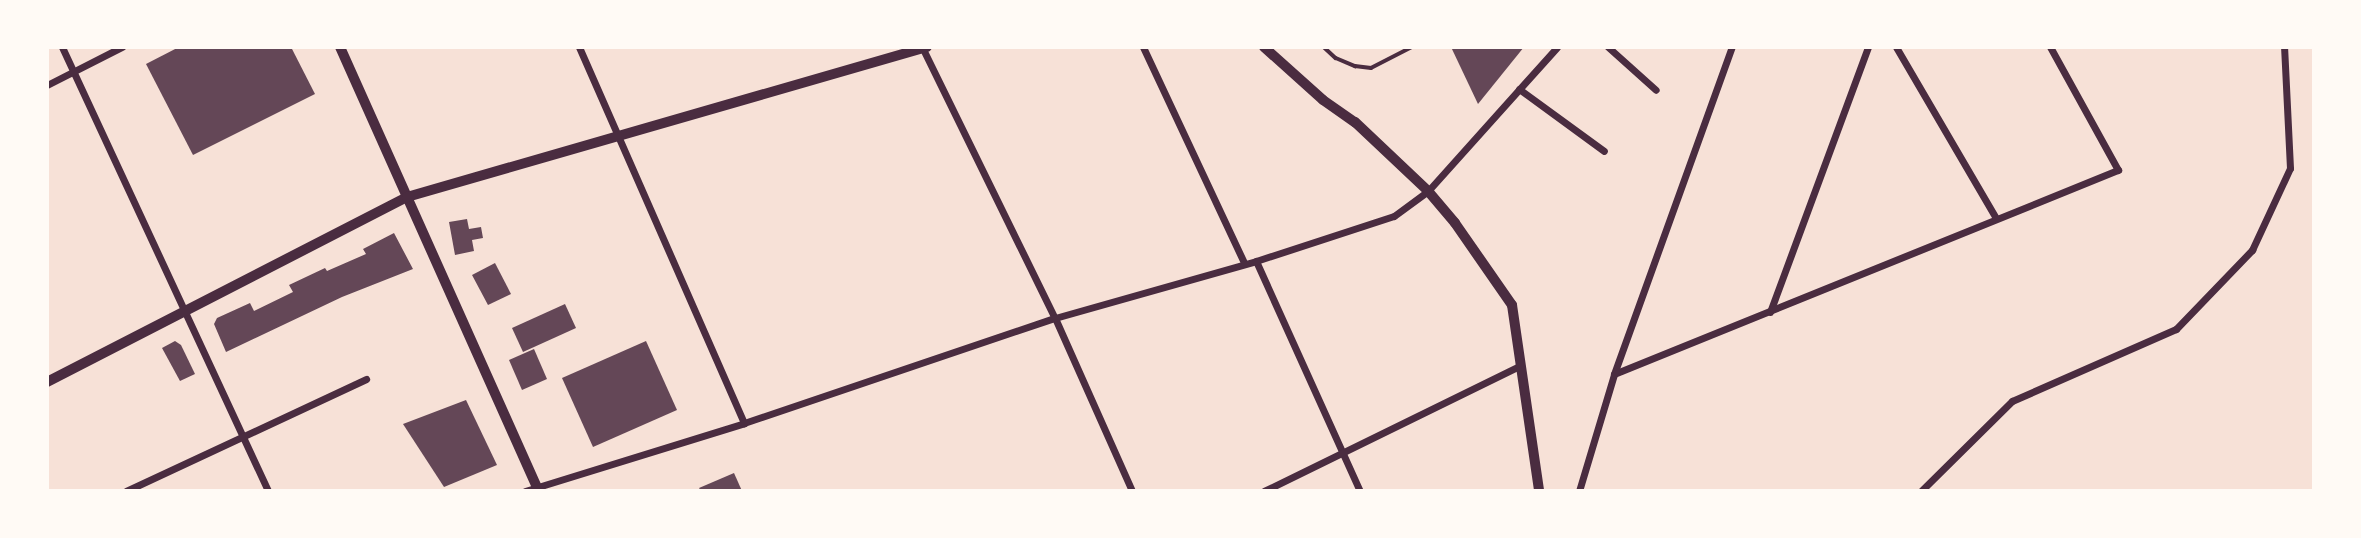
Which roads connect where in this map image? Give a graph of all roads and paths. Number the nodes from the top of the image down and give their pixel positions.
1 (62, 47) edge
2 (122, 47) edge
3 (340, 47) edge
4 (579, 47) edge
5 (1143, 47) edge
6 (1324, 47) edge
7 (1412, 47) edge
8 (1557, 47) edge
9 (1608, 47) edge
10 (1732, 47) edge
11 (1868, 47) edge
12 (1896, 47) edge
13 (2050, 47) edge
14 (2284, 47) edge
15 (924, 48) edge
16 (1270, 49) edge
17 (74, 72) junction
18 (47, 85) edge
19 (1519, 89) junction
20 (1657, 90) dead end
21 (619, 137) junction
22 (1604, 151) dead end
23 (1428, 191) junction
24 (407, 197) junction
25 (1996, 218) junction
26 (1256, 261) junction
27 (1244, 263) junction
28 (183, 311) junction
29 (1770, 312) junction
30 (1055, 318) junction
31 (1519, 366) junction
32 (1614, 374) junction
33 (366, 379) dead end
34 (47, 382) edge
35 (744, 423) junction
36 (242, 436) junction
37 (1341, 453) junction
38 (538, 489) edge
39 (126, 491) edge
40 (268, 491) edge
41 (525, 491) edge
42 (1132, 491) edge
43 (1264, 491) edge
44 (1360, 491) edge
45 (1539, 491) edge
46 (1579, 491) edge
47 (1921, 491) edge

1 - 17 street
2 - 17 street
3 - 24 street
4 - 21 street
5 - 27 street
6 - 7 lane
8 - 19 street
9 - 20 street
10 - 32 street
11 - 29 street
12 - 25 street
13 - 25 street
14 - 47 street
15 - 21 street
15 - 30 street
16 - 23 street
17 - 18 street
17 - 28 street
19 - 22 street
19 - 23 street
21 - 24 street
21 - 35 street
23 - 26 street
23 - 31 street
24 - 28 street
24 - 38 street
25 - 29 street
26 - 27 street
26 - 37 street
27 - 30 street
28 - 34 street
28 - 36 street
29 - 32 street
30 - 35 street
30 - 42 street
31 - 37 street
31 - 45 street
32 - 46 street
33 - 36 street
35 - 38 street
36 - 39 street
36 - 40 street
37 - 43 street
37 - 44 street
38 - 41 street

